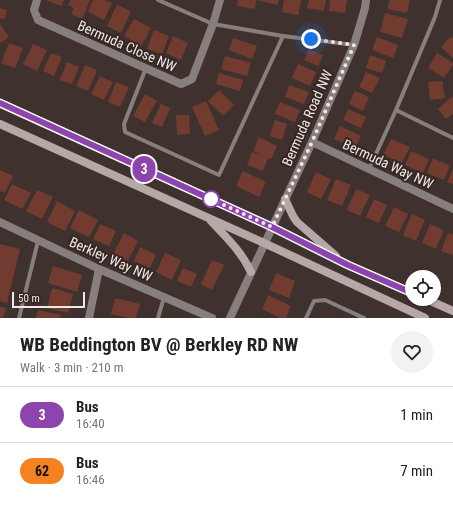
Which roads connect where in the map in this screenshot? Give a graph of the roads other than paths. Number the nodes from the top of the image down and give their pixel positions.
1 (37, 0) edge
2 (158, 0) edge
3 (220, 0) edge
4 (366, 0) edge
5 (440, 0) edge
6 (213, 24) junction
7 (283, 36) junction
8 (354, 45) junction
9 (146, 68) junction
10 (0, 103) edge
11 (396, 110) junction
12 (0, 124) edge
13 (453, 138) edge
14 (312, 142) junction
15 (369, 169) junction
16 (285, 199) junction
17 (453, 209) edge
18 (208, 218) junction
19 (0, 222) edge
20 (272, 227) junction
21 (38, 241) junction
22 (264, 243) junction
23 (348, 265) junction
24 (99, 269) junction
25 (251, 272) junction
26 (405, 290) edge
27 (164, 297) junction
28 (441, 306) edge
29 (453, 311) edge
30 (19, 318) edge
31 (89, 318) edge
32 (158, 318) edge
33 (212, 318) edge
34 (230, 318) edge
35 (306, 318) edge
36 (364, 318) edge
37 (425, 318) edge

1 - 9 street, Bermuda Close NW
2 - 6 lane
3 - 6 street, Bermuda Close NW
4 - 8 street, Bermuda Road NW
5 - 11 lane
6 - 7 lane
6 - 9 street, Bermuda Close NW
7 - 8 lane
7 - 9 lane
8 - 14 street, Bermuda Road NW
10 - 20 main road
11 - 13 lane
11 - 15 lane
12 - 18 main road
14 - 15 street, Bermuda Way NW
14 - 16 street, Bermuda Road NW
15 - 17 street, Bermuda Way NW
16 - 20 street, Bermuda Road NW
16 - 23 main road
18 - 22 main road
18 - 25 main road
19 - 21 street, Berkley Way NW
20 - 22 street, Bermuda Road NW
20 - 23 main road
21 - 24 street, Berkley Way NW
21 - 30 lane
22 - 25 street, Bermuda Road NW
22 - 37 main road
23 - 26 main road
24 - 27 street, Berkley Way NW
24 - 31 street
25 - 34 street, Bermuda Road NW
27 - 32 lane
27 - 33 street, Berkley Way NW
28 - 29 main road
35 - 36 lane

